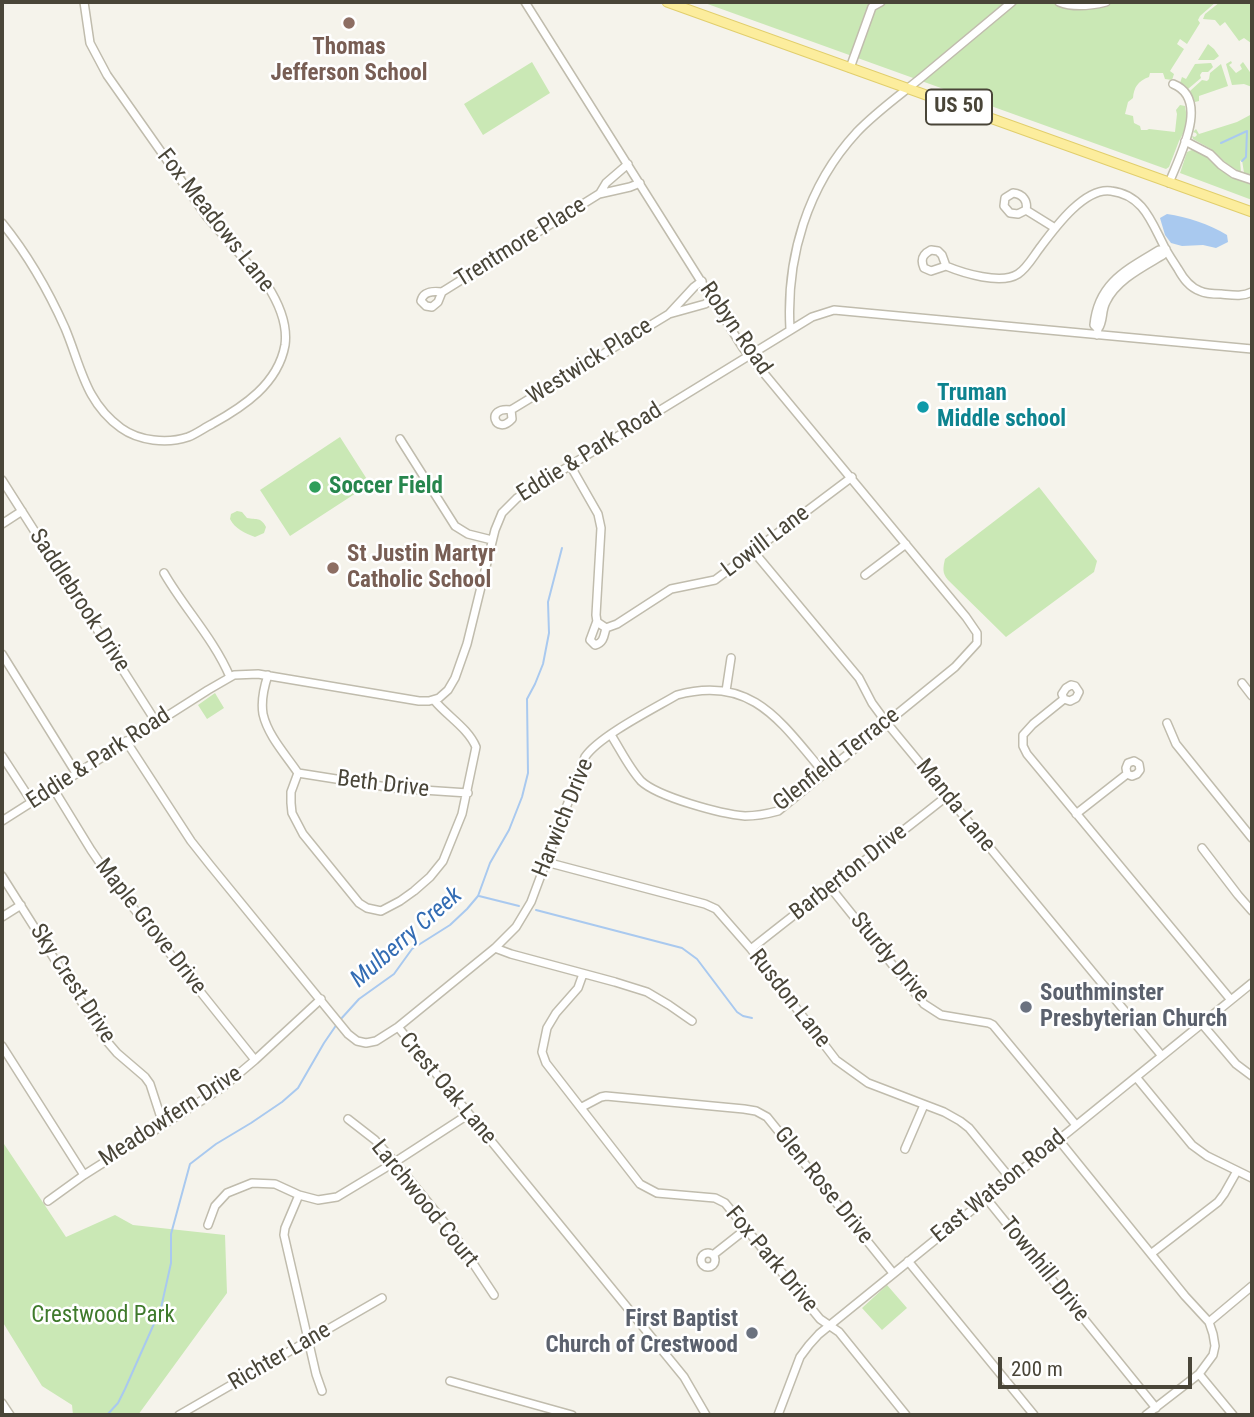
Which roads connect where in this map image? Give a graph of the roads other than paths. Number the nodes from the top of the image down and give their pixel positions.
1 (84, 2) edge
2 (525, 2) edge
3 (667, 2) edge
4 (881, 2) edge
5 (1013, 2) edge
6 (1059, 2) edge
7 (1106, 2) edge
8 (870, 4) edge
9 (850, 68) junction
10 (1173, 84) dead end
11 (907, 88) junction
12 (1185, 141) junction
13 (628, 163) junction
14 (1252, 180) edge
15 (640, 183) junction
16 (1169, 183) junction
17 (599, 194) junction
18 (1026, 210) dead end
19 (1252, 212) edge
20 (2, 223) edge
21 (1055, 228) junction
22 (1164, 250) junction
23 (946, 266) dead end
24 (702, 281) junction
25 (442, 292) dead end
26 (1252, 292) edge
27 (713, 299) junction
28 (668, 314) junction
29 (790, 329) junction
30 (1098, 332) junction
31 (1252, 349) edge
32 (750, 354) junction
33 (512, 411) dead end
34 (400, 439) dead end
35 (570, 465) junction
36 (852, 477) junction
37 (2, 481) edge
38 (22, 511) junction
39 (2, 524) edge
40 (492, 540) junction
41 (906, 544) junction
42 (754, 552) junction
43 (164, 573) dead end
44 (865, 575) dead end
45 (597, 621) junction
46 (606, 628) junction
47 (977, 633) joint
48 (2, 654) edge
49 (731, 658) dead end
50 (268, 675) junction
51 (230, 677) junction
52 (1242, 683) dead end
53 (726, 691) junction
54 (1252, 696) edge
55 (1064, 699) dead end
56 (434, 700) junction
57 (156, 722) junction
58 (886, 722) junction
59 (1167, 723) dead end
60 (611, 735) junction
61 (126, 741) junction
62 (2, 756) edge
63 (76, 773) junction
64 (298, 773) junction
65 (825, 774) junction
66 (1127, 774) dead end
67 (53, 788) junction
68 (468, 793) junction
69 (947, 796) junction
70 (32, 802) junction
71 (1076, 814) junction
72 (2, 821) edge
73 (1252, 838) edge
74 (1202, 848) dead end
75 (546, 862) junction
76 (2, 876) edge
77 (830, 887) junction
78 (21, 905) junction
79 (1252, 911) edge
80 (2, 917) edge
81 (495, 948) junction
82 (751, 949) junction
83 (583, 974) junction
84 (1252, 983) edge
85 (321, 999) junction
86 (1231, 1000) junction
87 (692, 1021) dead end
88 (1202, 1024) junction
89 (398, 1027) junction
90 (2, 1046) edge
91 (1162, 1056) junction
92 (255, 1060) junction
93 (1252, 1076) edge
94 (1136, 1077) junction
95 (924, 1105) junction
96 (582, 1107) junction
97 (469, 1114) junction
98 (348, 1119) dead end
99 (163, 1124) junction
100 (1076, 1125) junction
101 (1058, 1139) junction
102 (905, 1149) dead end
103 (395, 1162) junction
104 (1237, 1171) junction
105 (84, 1175) junction
106 (1010, 1178) junction
107 (1252, 1178) edge
108 (299, 1195) junction
109 (986, 1198) junction
110 (48, 1201) dead end
111 (208, 1225) dead end
112 (746, 1229) junction
113 (1152, 1253) junction
114 (713, 1255) dead end
115 (908, 1261) junction
116 (893, 1273) junction
117 (1252, 1286) edge
118 (494, 1295) dead end
119 (382, 1298) dead end
120 (1209, 1322) junction
121 (830, 1325) junction
122 (309, 1339) junction
123 (1199, 1374) junction
124 (450, 1381) dead end
125 (322, 1391) dead end
126 (1156, 1408) junction
127 (192, 1412) edge
128 (179, 1415) edge
129 (572, 1415) edge
130 (706, 1415) edge
131 (778, 1415) edge
132 (906, 1415) edge
133 (1034, 1415) edge
134 (1146, 1415) edge
135 (1233, 1415) edge

1 - 20 street, Fox Meadows Lane
2 - 13 street, Robyn Road
3 - 9 main road, US 50
4 - 8 street
5 - 11 street
6 - 7 street
8 - 9 street
9 - 11 main road, US 50
10 - 12 street
11 - 16 main road, US 50
11 - 29 street
12 - 14 street
12 - 16 street
13 - 15 street, Robyn Road
13 - 17 street, Trentmore Place
15 - 17 street, Trentmore Place
15 - 24 street, Robyn Road
16 - 19 main road, US 50
17 - 25 street, Trentmore Place
18 - 21 street
21 - 22 street
21 - 23 street
22 - 26 street
22 - 30 street
24 - 27 street, Robyn Road
24 - 28 street, Westwick Place
27 - 28 street, Westwick Place
27 - 32 street, Robyn Road
28 - 33 street, Westwick Place
29 - 30 street, Eddie & Park Road
29 - 32 street, Eddie & Park Road
30 - 31 street, Eddie & Park Road
32 - 35 street, Eddie & Park Road
32 - 36 street, Robyn Road
34 - 40 street
35 - 40 street, Eddie & Park Road
35 - 45 street
36 - 41 street, Robyn Road
36 - 42 street, Lowill Lane
37 - 38 street, Saddlebrook Drive
38 - 39 street
38 - 57 street, Saddlebrook Drive
40 - 56 street, Eddie & Park Road
41 - 44 street
41 - 47 street, Robyn Road
42 - 46 street, Lowill Lane
42 - 58 street, Manda Lane
43 - 51 street
45 - 46 street
45 - 46 street, Lowill Lane
47 - 58 street, Glenfield Terrace
48 - 63 street
49 - 53 street
50 - 51 street, Eddie & Park Road
50 - 56 street, Eddie & Park Road
50 - 64 street
51 - 57 street, Eddie & Park Road
52 - 54 street
53 - 60 street, Harwich Drive
53 - 65 street, Harwich Drive
55 - 71 street
56 - 68 street
57 - 61 street, Eddie & Park Road
58 - 65 street, Glenfield Terrace
58 - 69 street, Manda Lane
59 - 73 street
60 - 65 street, Glenfield Terrace
60 - 75 street, Harwich Drive
61 - 63 street, Eddie & Park Road
61 - 85 street, Crest Oak Lane
62 - 70 street
63 - 67 street, Eddie & Park Road
64 - 68 street, Beth Drive
64 - 68 street
66 - 71 street
67 - 70 street, Eddie & Park Road
67 - 92 street, Maple Grove Drive
69 - 77 street, Barberton Drive
69 - 91 street, Manda Lane
70 - 72 street, Eddie & Park Road
71 - 86 street
74 - 79 street
75 - 81 street, Harwich Drive
75 - 82 street, Rusdon Lane
76 - 78 street, Sky Crest Drive
77 - 82 street, Barberton Drive
77 - 100 street, Sturdy Drive
78 - 80 street
78 - 99 street, Sky Crest Drive
81 - 83 street
81 - 89 street, Harwich Drive
82 - 95 street, Rusdon Lane
83 - 87 street
83 - 96 street, Fox Park Drive
84 - 86 street, East Watson Road
85 - 89 street, Crest Oak Lane
85 - 92 street, Meadowfern Drive
86 - 88 street, East Watson Road
88 - 91 street, East Watson Road
88 - 93 street
89 - 97 street, Crest Oak Lane
90 - 105 street
91 - 94 street, East Watson Road
92 - 99 street, Meadowfern Drive
94 - 100 street, East Watson Road
94 - 104 street
95 - 102 street
95 - 106 street, Rusdon Lane
96 - 112 street, Fox Park Drive
96 - 116 street, Glen Rose Drive
97 - 103 street
97 - 130 street, Crest Oak Lane
98 - 103 street, Larchwood Court
99 - 105 street, Meadowfern Drive
100 - 101 street, East Watson Road
101 - 106 street, East Watson Road
101 - 113 street
103 - 108 street
103 - 118 street, Larchwood Court
104 - 107 street
104 - 113 street
105 - 110 street, Meadowfern Drive
106 - 109 street, East Watson Road
108 - 111 street
108 - 122 street
109 - 115 street, East Watson Road
109 - 126 street, Townhill Drive
112 - 114 street
112 - 121 street, Fox Park Drive
113 - 120 street
115 - 116 street, East Watson Road
115 - 133 street
116 - 121 street, East Watson Road
117 - 120 street
119 - 122 street, Richter Lane
120 - 123 street
121 - 131 street, East Watson Road
121 - 132 street, Fox Park Drive
122 - 125 street
122 - 127 street, Richter Lane
123 - 126 street
123 - 135 street
124 - 129 street
126 - 134 street
127 - 128 street, Richter Lane

